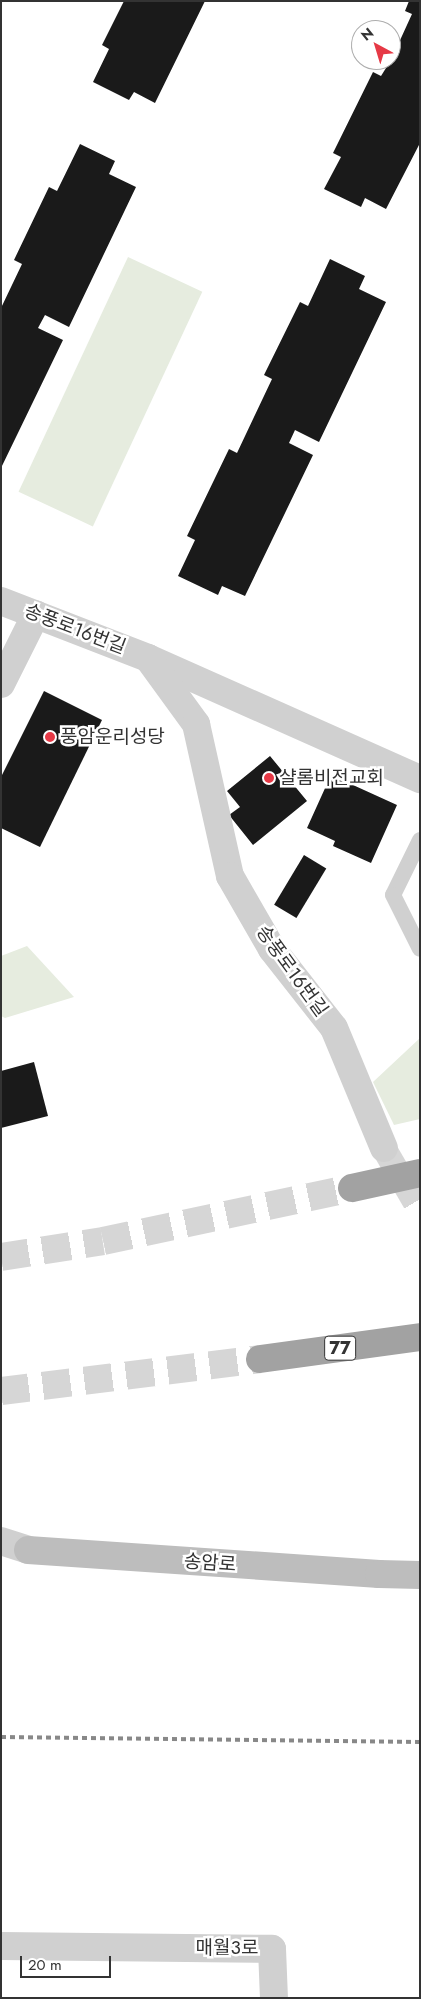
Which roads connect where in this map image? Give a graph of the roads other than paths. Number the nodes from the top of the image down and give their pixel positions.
1 (1, 601) edge
2 (36, 614) junction
3 (148, 658) junction
4 (1, 684) edge
5 (420, 778) edge
6 (420, 840) edge
7 (420, 949) edge
8 (384, 1148) tunnel mouth
9 (420, 1173) edge
10 (352, 1188) tunnel mouth
11 (420, 1337) edge
12 (260, 1359) tunnel mouth
13 (1, 1541) edge
14 (1, 1550) edge
15 (28, 1550) junction
16 (420, 1575) edge
17 (1, 1946) edge
18 (274, 1998) edge

1 - 2 street, 송풍로16번길
2 - 3 street, 송풍로16번길
2 - 4 street
3 - 5 street, 송풍로16번길
3 - 8 street, 송풍로16번길
6 - 7 lane
9 - 10 highway
11 - 12 highway, 77
13 - 15 street, 송암로
14 - 15 street
15 - 16 main road, 송암로
17 - 18 street, 매월3로

